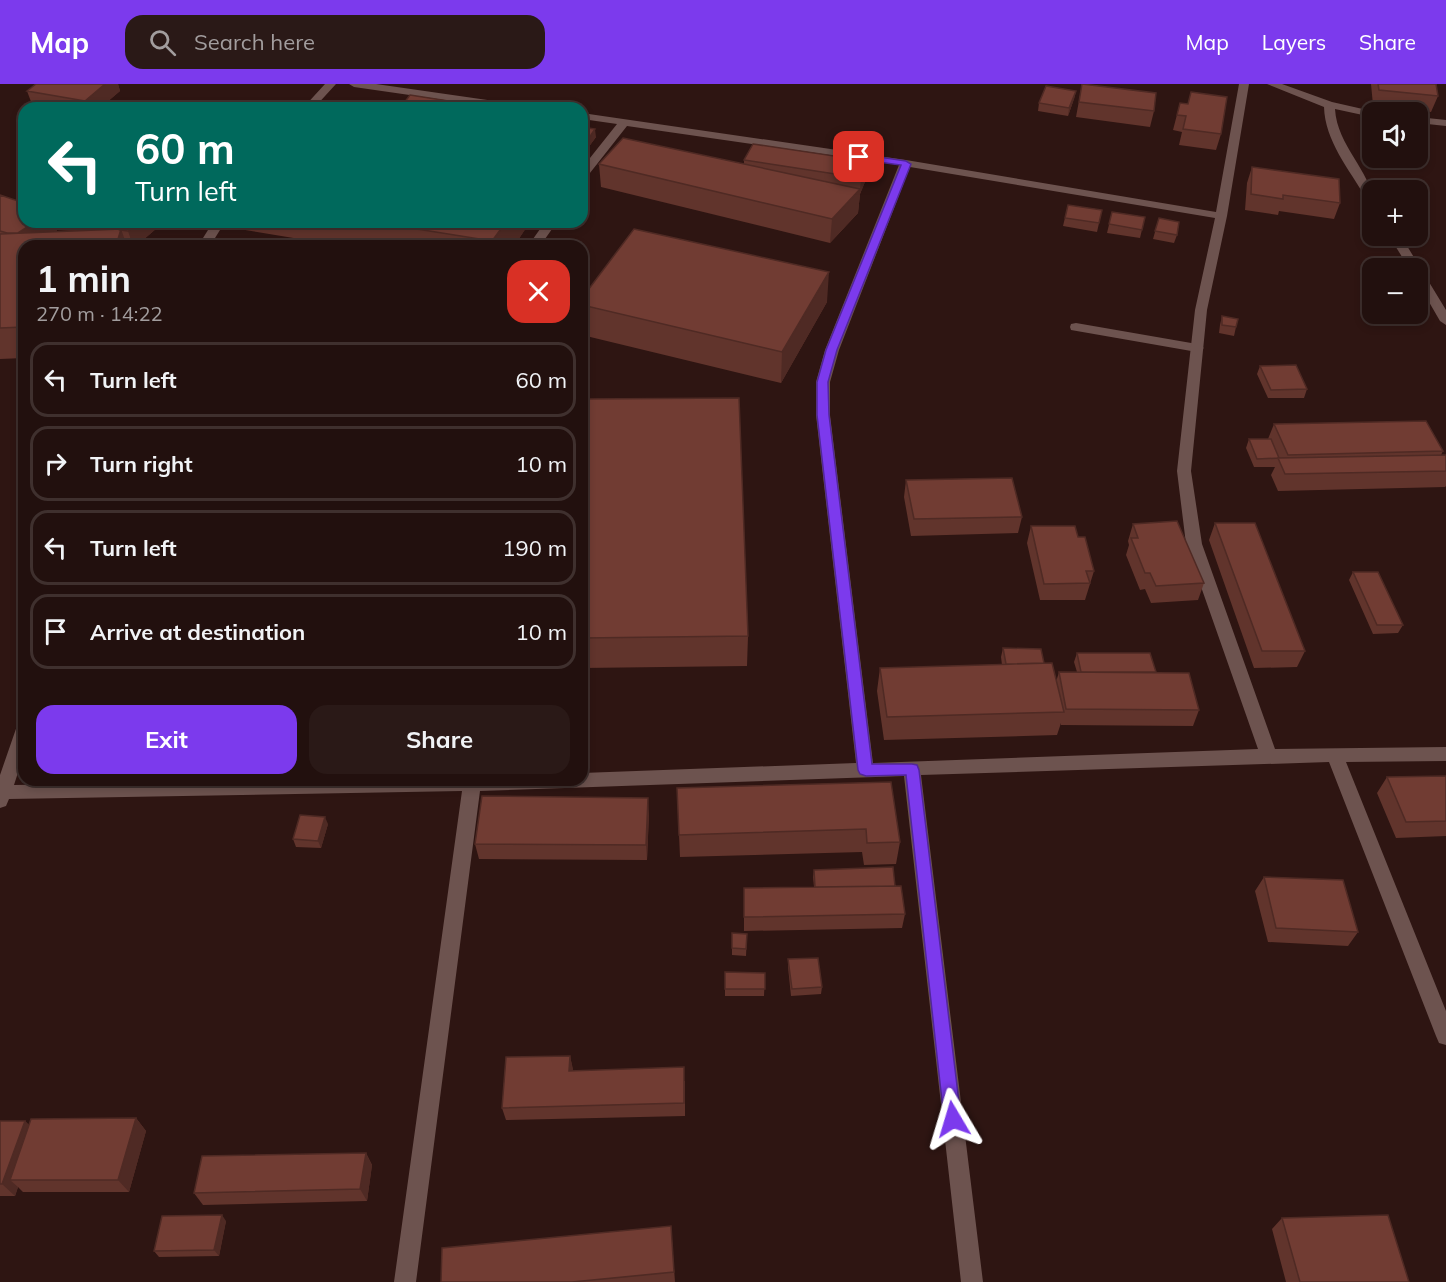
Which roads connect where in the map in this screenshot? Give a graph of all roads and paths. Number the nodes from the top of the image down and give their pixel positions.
1 (331, 84) edge
2 (354, 84) edge
3 (1244, 84) edge
4 (1272, 84) edge
5 (314, 102) edge
6 (481, 102) edge
7 (1329, 105) junction
8 (1362, 112) edge
9 (588, 117) edge
10 (1428, 121) edge
11 (624, 122) junction
12 (1446, 123) edge
13 (906, 164) junction
14 (588, 168) edge
15 (1362, 182) edge
16 (1221, 216) junction
17 (1428, 290) edge
18 (1446, 321) edge
19 (1076, 327) dead end
20 (1197, 348) junction
21 (18, 745) edge
22 (1446, 754) edge
23 (1335, 755) junction
24 (1269, 756) junction
25 (866, 770) junction
26 (912, 770) junction
27 (588, 780) edge
28 (311, 786) edge
29 (472, 786) edge
30 (1, 795) edge
31 (1446, 1036) edge
32 (405, 1282) edge
33 (972, 1282) edge

1 - 5 street
2 - 6 street
3 - 16 street
4 - 7 street
7 - 8 street
7 - 15 street
9 - 11 street
10 - 12 street
11 - 13 street
11 - 14 street
13 - 16 street
13 - 25 street
16 - 20 street
17 - 18 street
19 - 20 street
20 - 24 street
21 - 30 street
22 - 23 street
23 - 24 street
23 - 31 street
24 - 26 street
25 - 26 street
25 - 27 street
26 - 33 street
28 - 30 street
29 - 32 street

